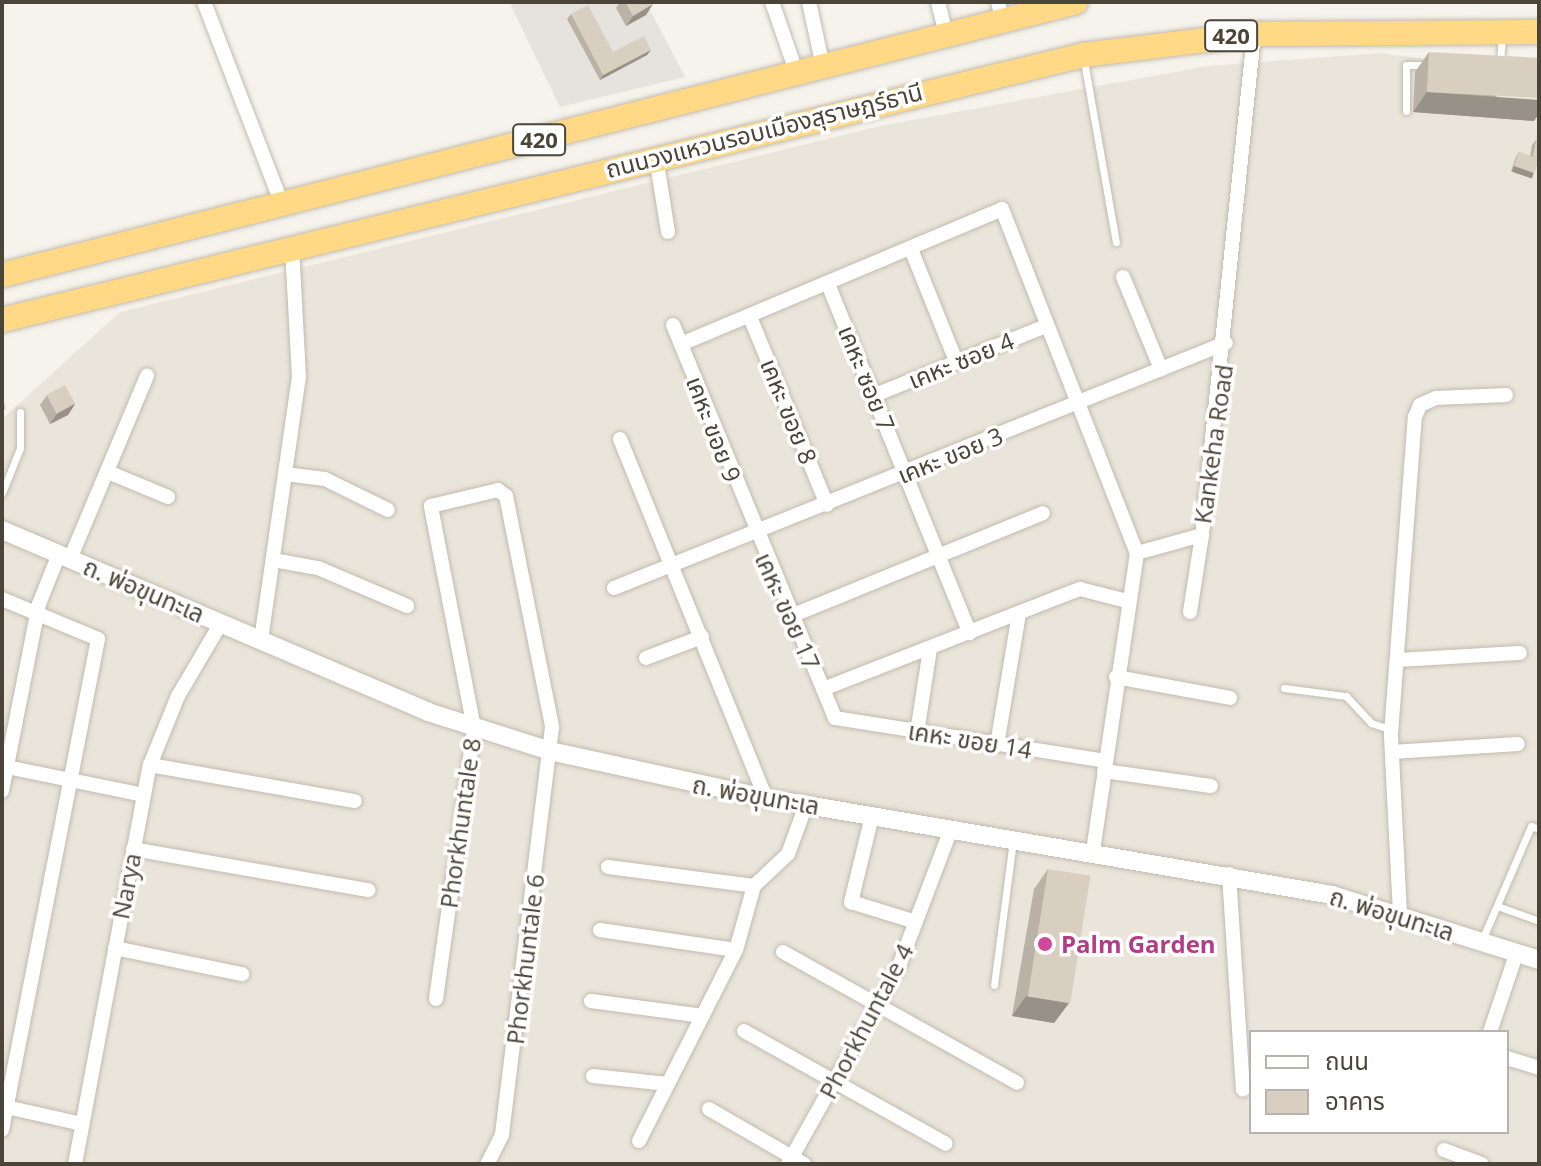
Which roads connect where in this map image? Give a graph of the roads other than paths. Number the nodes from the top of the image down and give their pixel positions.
1 (204, 2) edge
2 (772, 2) edge
3 (809, 2) edge
4 (938, 2) edge
5 (1076, 2) edge
6 (1000, 11) edge
7 (1502, 29) junction
8 (1539, 32) edge
9 (946, 34) junction
10 (1254, 34) junction
11 (1083, 55) junction
12 (1437, 65) edge
13 (1484, 65) edge
14 (1500, 65) junction
15 (1515, 66) edge
16 (823, 67) junction
17 (797, 74) junction
18 (1406, 111) dead end
19 (616, 121) junction
20 (656, 157) junction
21 (627, 164) junction
22 (282, 204) junction
23 (668, 232) dead end
24 (1116, 242) dead end
25 (292, 248) junction
26 (911, 249) junction
27 (2, 275) edge
28 (1123, 277) dead end
29 (828, 284) junction
30 (750, 317) junction
31 (2, 320) edge
32 (673, 325) dead end
33 (1046, 326) junction
34 (1226, 343) junction
35 (681, 344) junction
36 (956, 361) junction
37 (1161, 369) junction
38 (147, 376) dead end
39 (875, 395) junction
40 (1506, 395) dead end
41 (1078, 403) junction
42 (20, 412) dead end
43 (620, 439) dead end
44 (108, 472) junction
45 (906, 473) junction
46 (285, 474) junction
47 (2, 493) edge
48 (168, 497) dead end
49 (827, 505) junction
50 (431, 506) joint
51 (388, 510) dead end
52 (1043, 513) dead end
53 (2, 530) edge
54 (754, 534) junction
55 (1202, 535) junction
56 (1137, 553) junction
57 (939, 556) junction
58 (64, 557) junction
59 (273, 560) junction
60 (674, 566) junction
61 (614, 588) dead end
62 (2, 599) edge
63 (1127, 601) junction
64 (407, 606) dead end
65 (1190, 612) dead end
66 (37, 613) junction
67 (1019, 613) junction
68 (791, 616) junction
69 (221, 623) junction
70 (970, 633) junction
71 (702, 637) junction
72 (261, 640) junction
73 (930, 649) junction
74 (1520, 653) dead end
75 (646, 658) dead end
76 (1397, 660) junction
77 (1116, 677) junction
78 (1284, 688) dead end
79 (823, 689) junction
80 (1230, 698) dead end
81 (835, 718) joint
82 (474, 728) junction
83 (1392, 730) junction
84 (917, 733) junction
85 (1518, 744) dead end
86 (997, 745) junction
87 (550, 751) junction
88 (1392, 752) junction
89 (150, 765) junction
90 (4, 766) edge
91 (1105, 766) junction
92 (72, 780) junction
93 (1211, 786) dead end
94 (2, 791) edge
95 (143, 795) junction
96 (766, 798) junction
97 (355, 801) dead end
98 (806, 805) junction
99 (872, 816) junction
100 (951, 829) junction
101 (1539, 829) edge
102 (1014, 840) junction
103 (133, 849) junction
104 (1093, 852) junction
105 (608, 867) dead end
106 (1229, 874) junction
107 (754, 886) junction
108 (368, 890) dead end
109 (1500, 907) junction
110 (1400, 914) junction
111 (1539, 921) edge
112 (916, 922) junction
113 (600, 930) dead end
114 (1481, 941) junction
115 (115, 948) junction
116 (736, 950) junction
117 (783, 952) dead end
118 (1517, 952) junction
119 (1539, 960) edge
120 (242, 974) dead end
121 (994, 985) dead end
122 (436, 999) dead end
123 (591, 1001) dead end
124 (879, 1005) junction
125 (703, 1016) junction
126 (1491, 1030) edge
127 (744, 1031) dead end
128 (1509, 1059) edge
129 (1539, 1068) edge
130 (593, 1076) dead end
131 (835, 1081) junction
132 (1017, 1083) dead end
133 (668, 1084) junction
134 (1243, 1090) dead end
135 (4, 1107) edge
136 (709, 1109) dead end
137 (82, 1124) junction
138 (2, 1130) edge
139 (639, 1141) dead end
140 (946, 1144) dead end
141 (1444, 1150) dead end
142 (795, 1162) edge
143 (75, 1164) edge
144 (487, 1164) edge
145 (1482, 1164) edge

1 - 22 street
2 - 17 street
3 - 16 street
4 - 9 street
5 - 6 highway, ถนนวงแหวนรอบเมืองสุราษฎร์ธานี / 420
6 - 9 highway, ถนนวงแหวนรอบเมืองสุราษฎร์ธานี / 420
7 - 8 highway, ถนนวงแหวนรอบเมืองสุราษฎร์ธานี / 420
7 - 10 highway, ถนนวงแหวนรอบเมืองสุราษฎร์ธานี / 420
7 - 14 lane
9 - 16 highway, ถนนวงแหวนรอบเมืองสุราษฎร์ธานี / 420
10 - 11 highway, ถนนวงแหวนรอบเมืองสุราษฎร์ธานี / 420
10 - 34 street, Kankeha Road
11 - 20 highway, ถนนวงแหวนรอบเมืองสุราษฎร์ธานี / 420
11 - 24 lane
12 - 18 lane
13 - 14 lane
14 - 15 lane
16 - 17 highway, ถนนวงแหวนรอบเมืองสุราษฎร์ธานี / 420
17 - 19 highway, ถนนวงแหวนรอบเมืองสุราษฎร์ธานี / 420
19 - 21 highway
19 - 22 highway, ถนนวงแหวนรอบเมืองสุราษฎร์ธานี / 420
20 - 21 highway, ถนนวงแหวนรอบเมืองสุราษฎร์ธานี / 420
20 - 23 street
21 - 25 highway, ถนนวงแหวนรอบเมืองสุราษฎร์ธานี / 420
22 - 27 highway, ถนนวงแหวนรอบเมืองสุราษฎร์ธานี / 420
25 - 31 highway, ถนนวงแหวนรอบเมืองสุราษฎร์ธานี / 420
25 - 46 street
26 - 29 street
26 - 33 street
26 - 36 street
28 - 37 street
29 - 30 street
29 - 39 street, เคหะ ซอย 7
30 - 35 street
30 - 49 street, เคหะ ขอย 8
32 - 35 street, เคหะ ขอย 9
33 - 36 street, เคหะ ซอย 4
33 - 41 street
34 - 37 street, เคหะ ขอย 3
34 - 55 street, Kankeha Road
35 - 54 street, เคหะ ขอย 9
36 - 39 street, เคหะ ซอย 4
37 - 41 street, เคหะ ขอย 3
38 - 44 street
39 - 45 street, เคหะ ซอย 7
40 - 76 street
41 - 45 street, เคหะ ขอย 3
41 - 56 street
42 - 47 lane
43 - 60 street
44 - 48 street
44 - 58 street
45 - 49 street, เคหะ ขอย 3
45 - 57 street, เคหะ ซอย 7
46 - 51 street
46 - 59 street
49 - 54 street, เคหะ ขอย 3
50 - 82 street, Phorkhuntale 8
50 - 87 street, Phorkhuntale 6
52 - 57 street
53 - 58 street, ถ. พ่อขุนทะเล
54 - 60 street, เคหะ ขอย 3
54 - 68 street, เคหะ ขอย 17
55 - 56 street, Kankeha Road
55 - 65 street
56 - 63 street
57 - 68 street
57 - 70 street, เคหะ ซอย 7
58 - 66 street
58 - 69 street, ถ. พ่อขุนทะเล
59 - 64 street
59 - 72 street
60 - 61 street, เคหะ ขอย 3
60 - 71 street
62 - 66 street
63 - 67 street, เคหะ ขอย 17
63 - 77 street
66 - 90 street
66 - 92 street
67 - 70 street, เคหะ ขอย 17
67 - 86 street
68 - 79 street, เคหะ ขอย 17
69 - 72 street, ถ. พ่อขุนทะเล
69 - 89 street, Narya
70 - 73 street, เคหะ ขอย 17
71 - 75 street
71 - 96 street
72 - 82 street, ถ. พ่อขุนทะเล
73 - 79 street, เคหะ ขอย 17
73 - 84 street
74 - 76 street
76 - 83 street
77 - 80 street
77 - 91 street
78 - 83 lane
79 - 81 street, เคหะ ขอย 17
81 - 84 street, เคหะ ขอย 14
82 - 87 street, ถ. พ่อขุนทะเล
82 - 122 street, Phorkhuntale 8
83 - 88 street
84 - 86 street, เคหะ ขอย 14
85 - 88 street
86 - 91 street, เคหะ ขอย 14
87 - 96 street, ถ. พ่อขุนทะเล
87 - 144 street, Phorkhuntale 6
88 - 110 street
89 - 95 street, Narya
89 - 97 street
90 - 92 street
90 - 94 street
91 - 93 street, เคหะ ขอย 14
91 - 104 street
92 - 95 street
92 - 135 street
95 - 103 street, Narya
96 - 98 street, ถ. พ่อขุนทะเล
98 - 99 street, ถ. พ่อขุนทะเล
98 - 107 street
99 - 100 street, ถ. พ่อขุนทะเล
99 - 112 street
100 - 102 street, ถ. พ่อขุนทะเล
100 - 112 street, Phorkhuntale 4
101 - 109 lane
102 - 104 street, ถ. พ่อขุนทะเล
102 - 121 lane
103 - 108 street
103 - 115 street, Narya
104 - 106 street, ถ. พ่อขุนทะเล
105 - 107 street
106 - 110 street, ถ. พ่อขุนทะเล
106 - 134 street
107 - 116 street
109 - 111 lane
109 - 114 lane
110 - 114 street, ถ. พ่อขุนทะเล
112 - 124 street, Phorkhuntale 4
113 - 116 street
114 - 118 street, ถ. พ่อขุนทะเล
115 - 120 street
115 - 137 street, Narya
116 - 125 street
117 - 124 street
118 - 119 street, ถ. พ่อขุนทะเล
118 - 126 street
123 - 125 street
124 - 131 street, Phorkhuntale 4
124 - 132 street
125 - 133 street
127 - 131 street
128 - 129 street
130 - 133 street
131 - 140 street
131 - 142 street, Phorkhuntale 4
133 - 139 street
135 - 137 street
135 - 138 street
136 - 142 street
137 - 143 street, Narya
141 - 145 street

